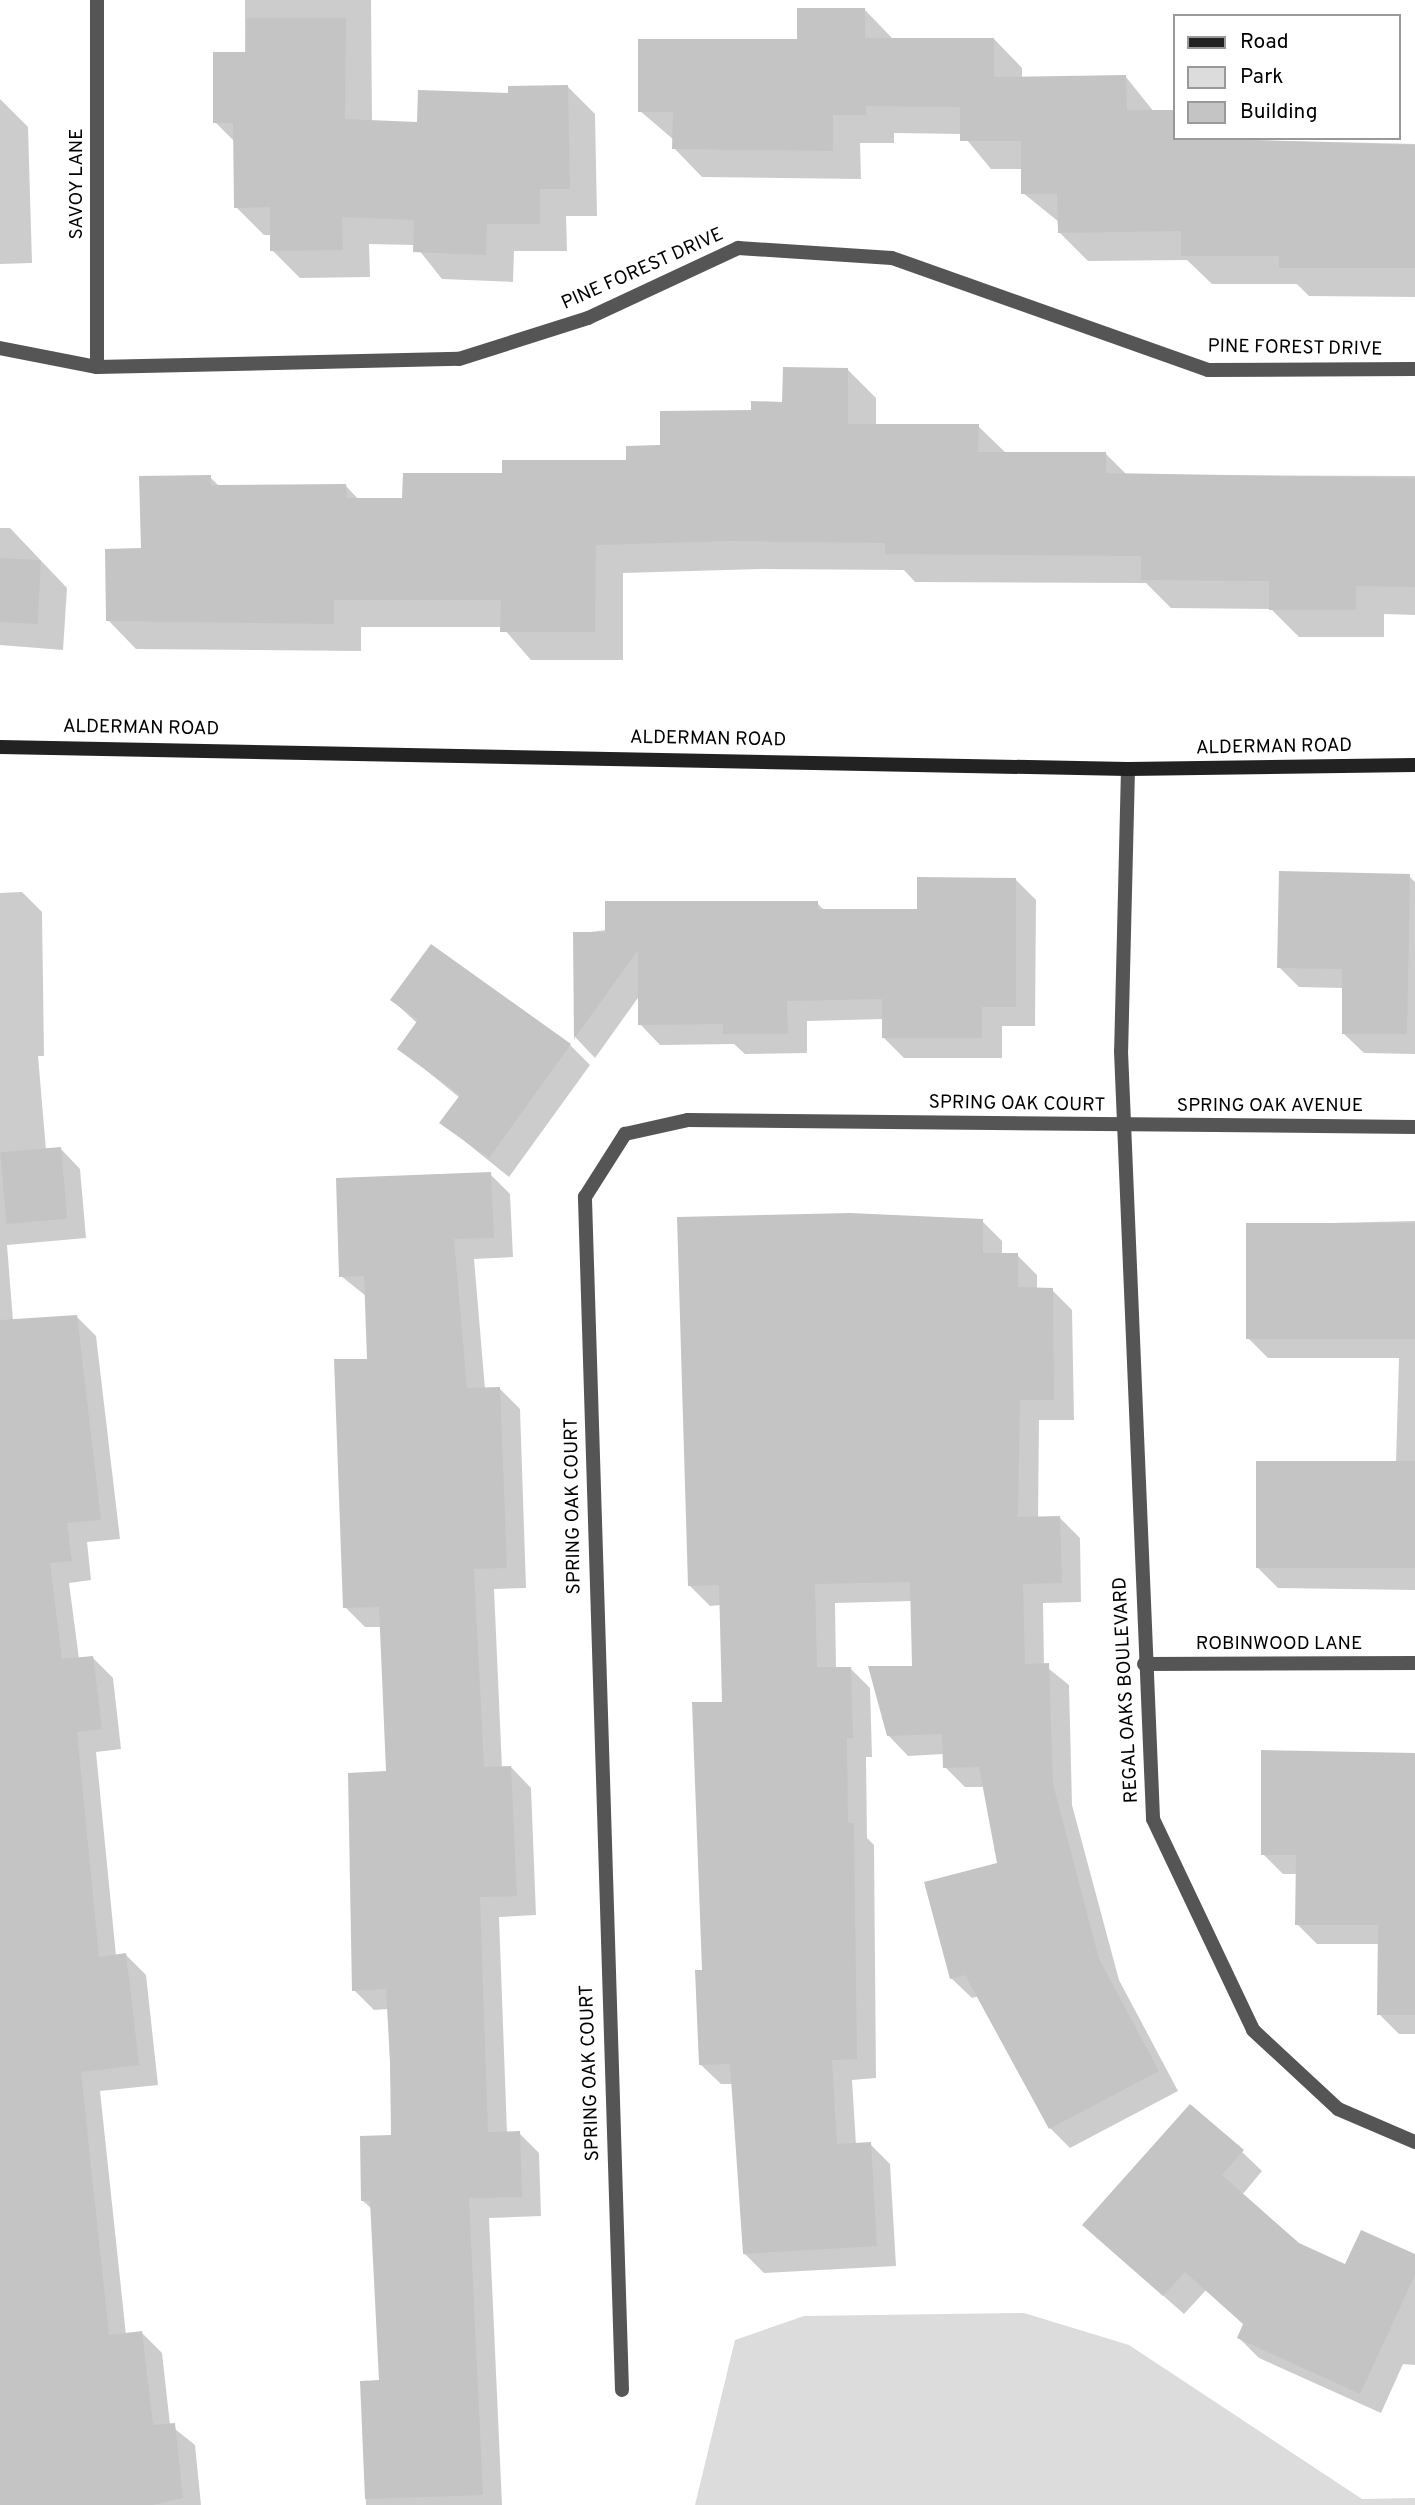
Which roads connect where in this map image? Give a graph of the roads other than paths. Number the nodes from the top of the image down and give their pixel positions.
1 (97, 0) edge
2 (0, 348) edge
3 (97, 367) junction
4 (1415, 369) edge
5 (0, 747) edge
6 (1415, 765) edge
7 (1128, 769) junction
8 (1126, 1126) junction
9 (1415, 1127) edge
10 (1144, 1664) junction
11 (1415, 1664) edge
12 (1415, 2142) edge
13 (622, 2390) dead end

1 - 3 street, SAVOY LANE
2 - 3 street, PINE FOREST DRIVE
3 - 4 street, PINE FOREST DRIVE
5 - 7 street, ALDERMAN ROAD
6 - 7 street, ALDERMAN ROAD
7 - 8 street, REGAL OAKS BOULEVARD
8 - 9 street, SPRING OAK AVENUE
8 - 10 street, REGAL OAKS BOULEVARD
8 - 13 street, SPRING OAK COURT
10 - 11 street, ROBINWOOD LANE
10 - 12 street, REGAL OAKS BOULEVARD

